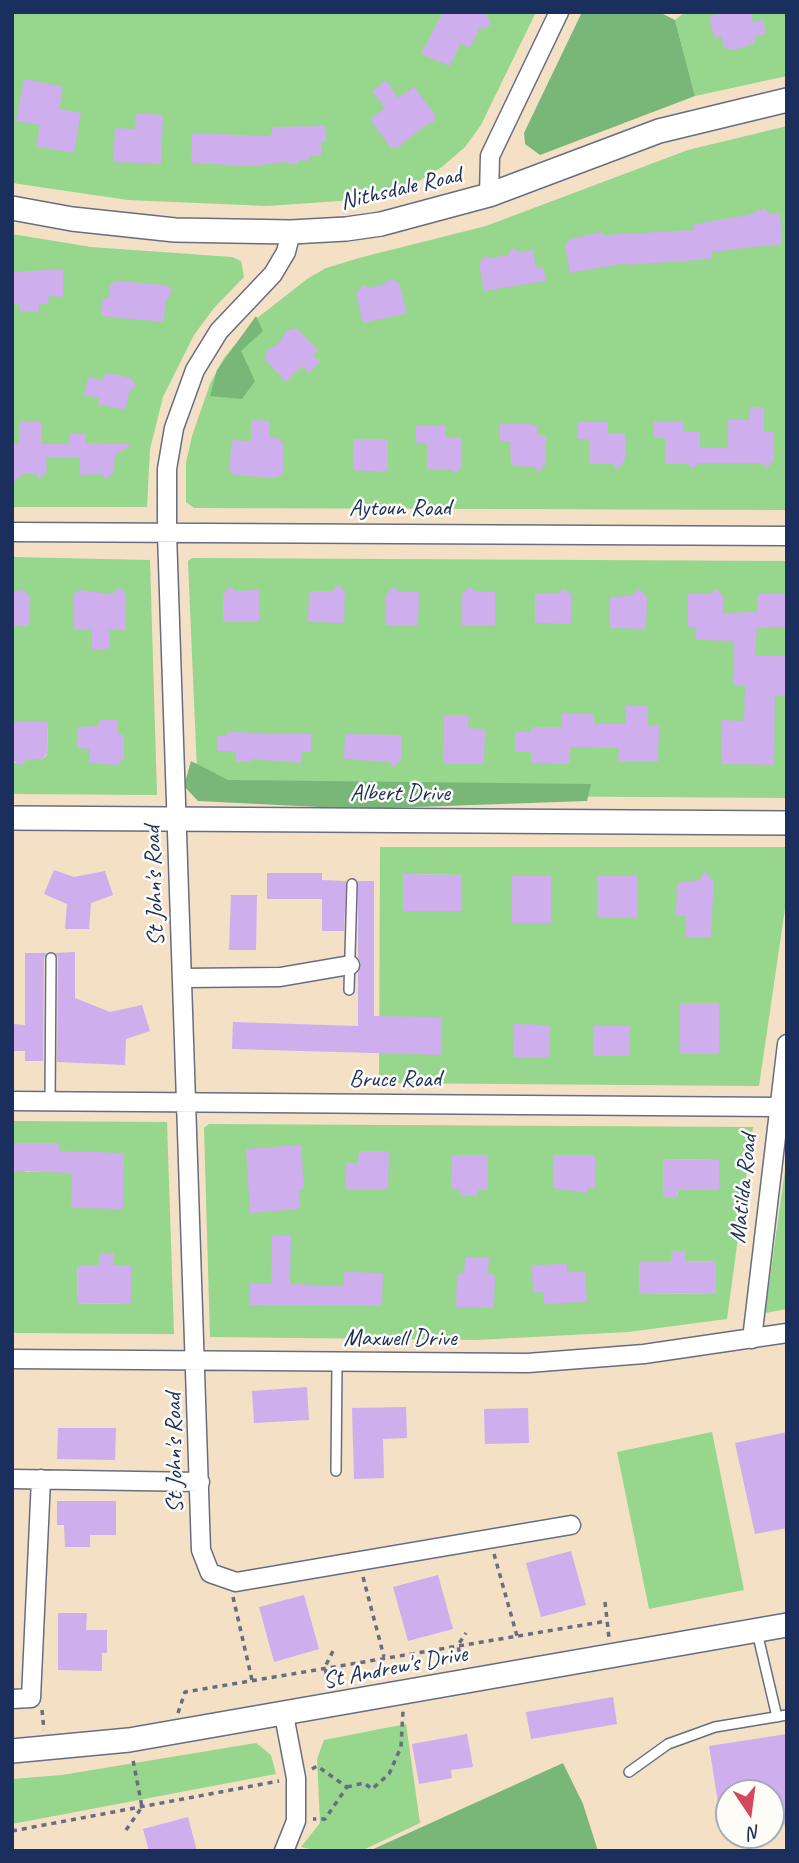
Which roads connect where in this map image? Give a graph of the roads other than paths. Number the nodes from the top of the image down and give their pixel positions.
1 (559, 12) edge
2 (787, 100) edge
3 (489, 195) junction
4 (12, 208) edge
5 (291, 232) junction
6 (12, 532) edge
7 (167, 533) junction
8 (787, 536) edge
9 (12, 818) edge
10 (177, 819) junction
11 (787, 823) edge
12 (352, 884) dead end
13 (51, 958) dead end
14 (350, 965) junction
15 (183, 978) junction
16 (349, 990) dead end
17 (787, 1044) edge
18 (12, 1101) edge
19 (50, 1102) junction
20 (188, 1103) junction
21 (778, 1107) junction
22 (787, 1333) edge
23 (752, 1339) junction
24 (12, 1359) edge
25 (197, 1362) junction
26 (337, 1364) junction
27 (336, 1471) dead end
28 (12, 1479) edge
29 (41, 1479) junction
30 (200, 1482) junction
31 (571, 1525) dead end
32 (787, 1625) edge
33 (757, 1632) junction
34 (12, 1699) edge
35 (284, 1715) junction
36 (782, 1716) edge
37 (12, 1751) edge
38 (629, 1772) dead end
39 (284, 1851) edge

1 - 3 street
2 - 3 street, Nithsdale Road
3 - 5 street, Nithsdale Road
4 - 5 street, Nithsdale Road
5 - 7 street, St John's Road
6 - 7 street, Aytoun Road
7 - 8 street, Aytoun Road
7 - 10 street, St John's Road
9 - 10 street, Albert Drive
10 - 11 street, Albert Drive
10 - 15 street, St John's Road
12 - 14 lane
13 - 19 lane
14 - 15 street
14 - 16 lane
15 - 20 street, St John's Road
17 - 21 street, Matilda Road
18 - 19 street, Bruce Road
19 - 20 street, Bruce Road
20 - 21 street, Bruce Road
20 - 25 street, St John's Road
21 - 23 street, Matilda Road
22 - 23 street, Maxwell Drive
23 - 26 street, Maxwell Drive
24 - 25 street, Maxwell Drive
25 - 26 street, Maxwell Drive
25 - 30 street, St John's Road
26 - 27 lane
28 - 29 street
29 - 30 street
29 - 34 street
30 - 31 street, St John's Road
32 - 33 street, St Andrew's Drive
33 - 35 street, St Andrew's Drive
33 - 36 lane
35 - 37 street, St Andrew's Drive
35 - 39 street
36 - 38 lane

